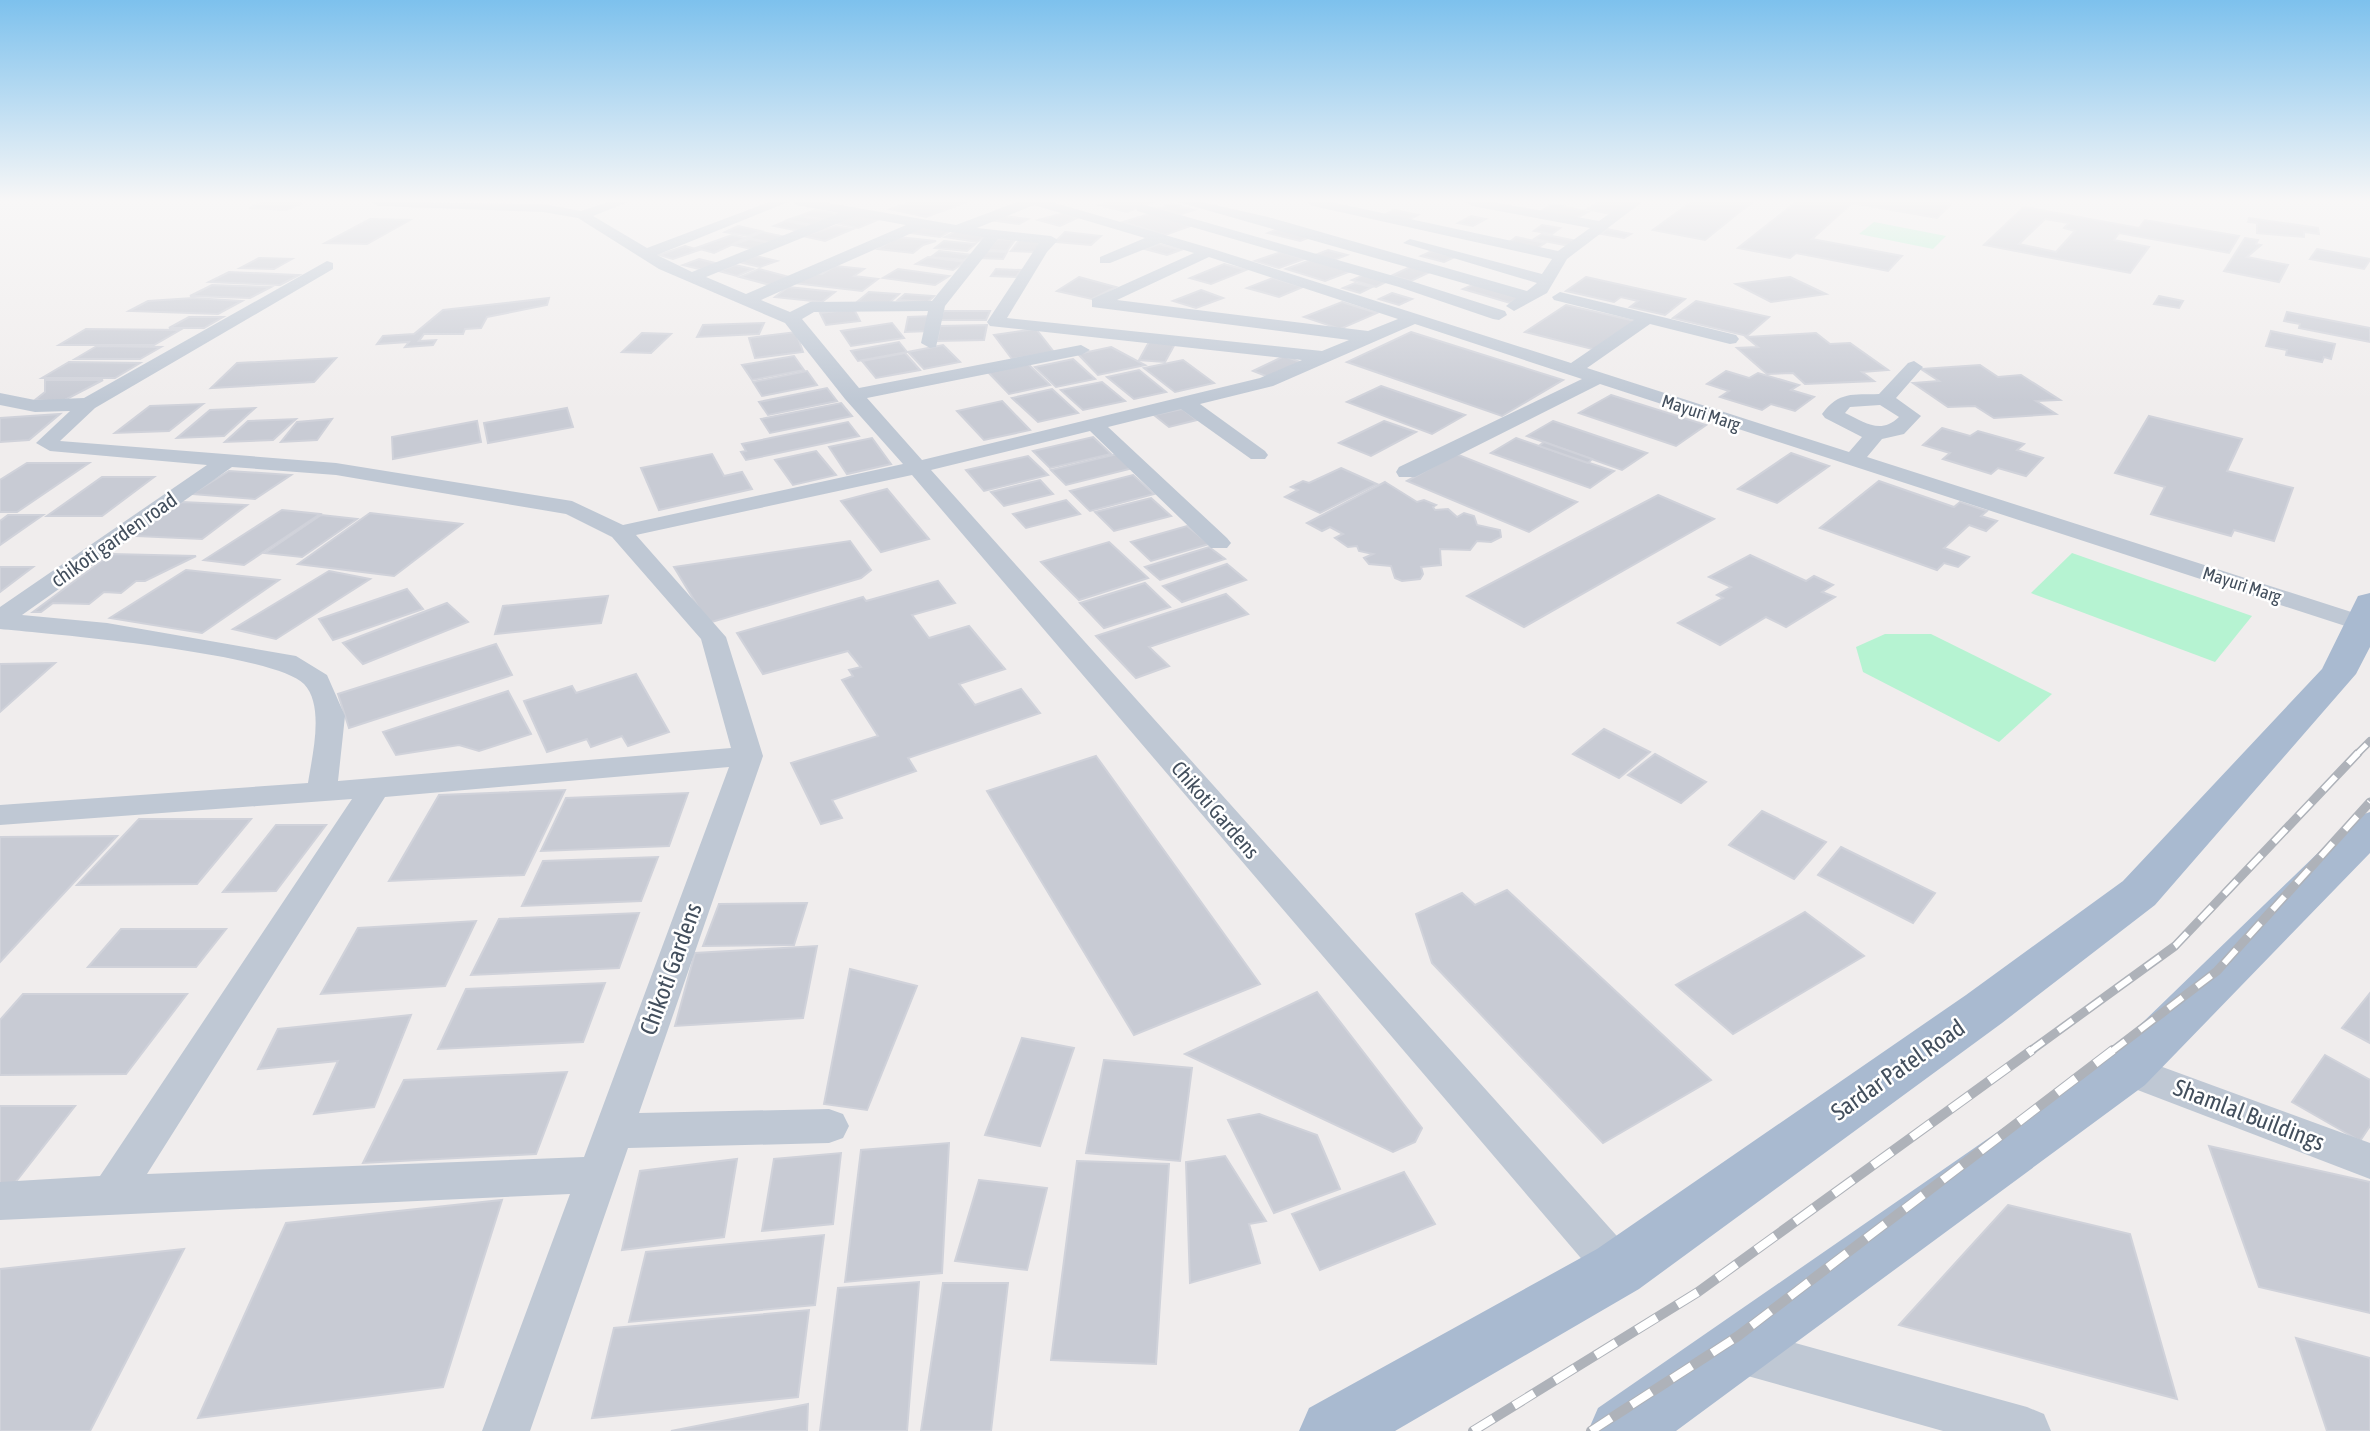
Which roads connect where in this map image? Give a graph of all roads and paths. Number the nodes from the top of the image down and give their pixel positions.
1 (322, 269) edge
2 (676, 269) edge
3 (713, 269) edge
4 (819, 269) edge
5 (966, 269) edge
6 (1029, 269) edge
7 (1172, 269) edge
8 (1258, 269) edge
9 (1281, 269) edge
10 (1348, 269) edge
11 (1431, 269) edge
12 (1505, 269) edge
13 (1554, 269) edge
14 (1271, 273) junction
15 (693, 277) junction
16 (1546, 280) junction
17 (1530, 297) junction
18 (1560, 297) dead end
19 (745, 301) junction
20 (937, 306) junction
21 (1499, 315) junction
22 (791, 318) junction
23 (1412, 319) junction
24 (1647, 319) junction
25 (1370, 337) junction
26 (1470, 339) junction
27 (1730, 339) dead end
28 (930, 343) dead end
29 (1081, 350) dead end
30 (1329, 357) junction
31 (1914, 367) dead end
32 (1570, 371) junction
33 (1596, 379) junction
34 (852, 395) junction
35 (0, 399) edge
36 (1884, 399) junction
37 (1185, 402) junction
38 (88, 404) junction
39 (1095, 425) junction
40 (1875, 435) junction
41 (1258, 455) dead end
42 (228, 461) junction
43 (1852, 461) junction
44 (919, 467) junction
45 (1407, 472) dead end
46 (620, 532) junction
47 (1219, 543) dead end
48 (2368, 618) edge
49 (0, 620) edge
50 (748, 756) junction
51 (375, 788) junction
52 (322, 792) junction
53 (0, 815) edge
54 (2370, 827) edge
55 (2127, 1070) junction
56 (829, 1126) dead end
57 (612, 1131) junction
58 (2370, 1161) edge
59 (597, 1175) junction
60 (111, 1194) junction
61 (0, 1201) edge
62 (1618, 1269) junction
63 (1737, 1350) junction
64 (506, 1431) edge
65 (1332, 1431) edge
66 (1621, 1431) edge
67 (2027, 1431) edge

1 - 38 street
2 - 15 street
3 - 15 street
4 - 19 street
5 - 20 street
6 - 30 street
7 - 25 street
8 - 14 street, Mayuri Marg
9 - 14 street
10 - 21 street
11 - 17 street
12 - 16 street
13 - 16 street
14 - 23 street, Mayuri Marg
15 - 19 street
16 - 17 street
17 - 21 street
18 - 24 street
19 - 22 street
20 - 22 street
20 - 28 street
21 - 26 street
22 - 34 street, Chikoti Gardens
23 - 25 street
23 - 26 street, Mayuri Marg
24 - 27 street
24 - 32 street
25 - 30 street
26 - 32 street, Mayuri Marg
29 - 34 street
30 - 37 street
31 - 36 street
32 - 33 street, Mayuri Marg
33 - 43 street, Mayuri Marg
33 - 45 street
34 - 44 street, Chikoti Gardens
35 - 38 street
36 - 40 street
36 - 40 street
37 - 39 street
37 - 41 street
38 - 42 street
39 - 44 street
39 - 47 street
40 - 43 street
42 - 46 street
42 - 49 street, chikoti garden road
43 - 48 street, Mayuri Marg
44 - 46 street
44 - 62 street, Chikoti Gardens
46 - 50 street
48 - 62 main road, Sardar Patel Road
49 - 52 street
50 - 51 street
50 - 57 street, Chikoti Gardens
51 - 52 street
51 - 60 street
52 - 53 street
54 - 55 main road
55 - 58 street, Shamlal Buildings
55 - 63 main road
56 - 57 street
57 - 59 street, Chikoti Gardens
59 - 60 street
59 - 64 street, Chikoti Gardens
60 - 61 street
62 - 65 main road, Sardar Patel Road
63 - 66 main road
63 - 67 street

